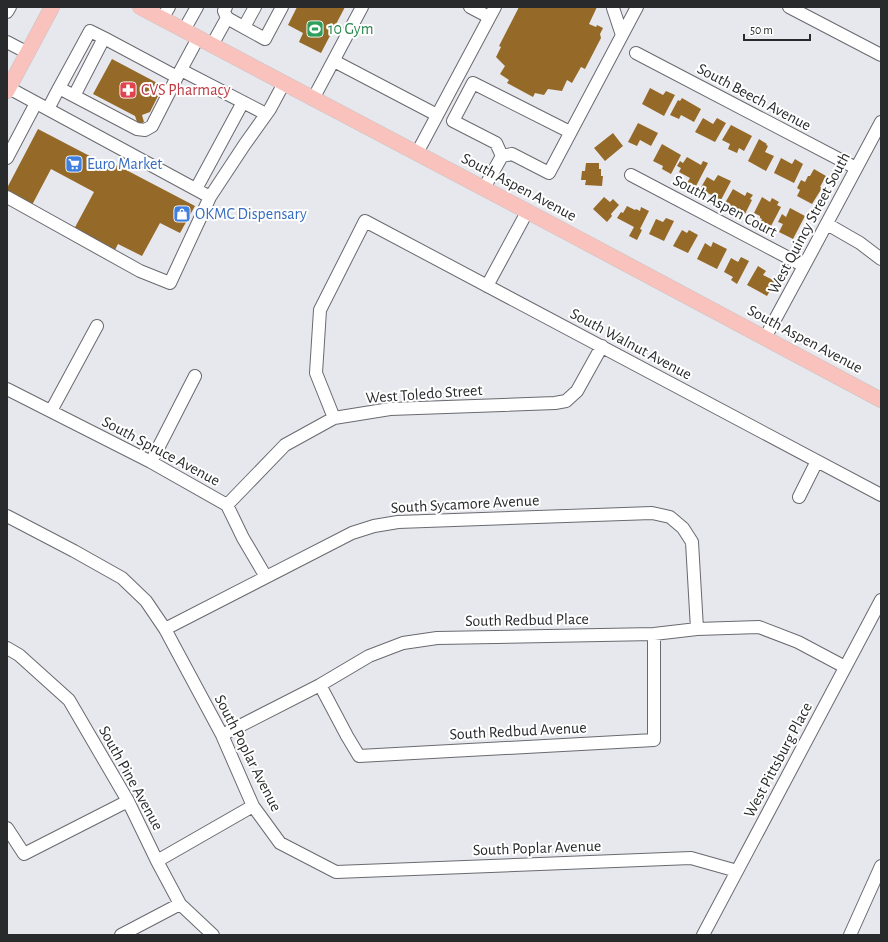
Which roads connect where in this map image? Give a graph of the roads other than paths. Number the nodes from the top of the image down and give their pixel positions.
1 (52, 7) edge
2 (140, 7) edge
3 (197, 7) edge
4 (255, 7) edge
5 (282, 7) edge
6 (362, 7) edge
7 (470, 7) edge
8 (613, 7) edge
9 (637, 7) edge
10 (789, 7) edge
11 (492, 12) edge
12 (165, 13) edge
13 (226, 13) edge
14 (244, 28) junction
15 (184, 30) junction
16 (622, 35) junction
17 (104, 38) junction
18 (205, 41) junction
19 (7, 42) edge
20 (28, 53) junction
21 (636, 53) dead end
22 (881, 55) edge
23 (334, 61) junction
24 (179, 73) junction
25 (284, 83) junction
26 (59, 88) junction
27 (8, 89) edge
28 (74, 96) junction
29 (313, 99) junction
30 (242, 102) junction
31 (36, 103) junction
32 (48, 109) junction
33 (266, 114) junction
34 (437, 115) junction
35 (881, 122) edge
36 (570, 132) junction
37 (417, 153) junction
38 (507, 155) junction
39 (7, 158) edge
40 (856, 168) junction
41 (630, 175) dead end
42 (484, 188) junction
43 (196, 189) junction
44 (7, 197) edge
45 (210, 197) junction
46 (527, 212) junction
47 (827, 224) junction
48 (881, 259) edge
49 (804, 266) junction
50 (487, 286) junction
51 (97, 326) dead end
52 (765, 338) junction
53 (602, 346) junction
54 (195, 376) dead end
55 (7, 389) edge
56 (881, 400) edge
57 (51, 412) junction
58 (334, 418) junction
59 (817, 461) junction
60 (151, 462) junction
61 (881, 495) edge
62 (799, 497) dead end
63 (227, 505) junction
64 (7, 516) edge
65 (266, 577) junction
66 (881, 600) edge
67 (697, 628) junction
68 (165, 629) junction
69 (654, 634) junction
70 (7, 648) edge
71 (845, 667) junction
72 (320, 685) junction
73 (222, 735) junction
74 (128, 801) junction
75 (253, 806) junction
76 (7, 828) edge
77 (157, 861) junction
78 (881, 866) edge
79 (737, 871) junction
80 (180, 904) junction
81 (121, 935) edge
82 (213, 935) edge
83 (704, 935) edge
84 (850, 935) edge

1 - 20 main road
2 - 12 main road, South Aspen Avenue
3 - 15 street
4 - 14 street
5 - 14 street
6 - 23 street
7 - 11 street
8 - 16 street
9 - 16 street
10 - 22 street
11 - 34 street
12 - 15 main road, South Aspen Avenue
13 - 14 street
13 - 18 street
15 - 18 main road, South Aspen Avenue
16 - 36 street
17 - 24 street
17 - 26 street
17 - 28 street
18 - 24 street
18 - 25 main road, South Aspen Avenue
19 - 20 street
20 - 27 main road
21 - 40 street, South Beech Avenue
23 - 29 street
23 - 34 street
24 - 28 street
24 - 30 street
25 - 29 main road, South Aspen Avenue
25 - 33 street
26 - 28 street
26 - 32 street
27 - 31 street
29 - 37 main road, South Aspen Avenue
30 - 33 street
30 - 43 street
31 - 32 street
31 - 39 street
32 - 43 street
33 - 45 street
34 - 37 street
35 - 40 street, West Quincy Street South
36 - 38 street
36 - 38 street
37 - 42 main road, South Aspen Avenue
38 - 42 street
40 - 47 street, West Quincy Street South
41 - 49 street, South Aspen Court
42 - 46 main road, South Aspen Avenue
43 - 45 street
44 - 45 street
46 - 50 street
46 - 52 main road, South Aspen Avenue
47 - 48 street
47 - 49 street, West Quincy Street South
49 - 52 street, West Quincy Street South
50 - 53 street, South Walnut Avenue
50 - 58 street, South Walnut Avenue
51 - 57 street
52 - 56 main road, South Aspen Avenue
53 - 58 street, West Toledo Street
53 - 59 street, South Walnut Avenue
54 - 60 street
55 - 57 street, South Spruce Avenue
57 - 60 street, South Spruce Avenue
58 - 63 street, West Toledo Street
59 - 61 street, South Walnut Avenue
59 - 62 street
60 - 63 street, South Spruce Avenue
63 - 65 street, South Spruce Avenue
64 - 68 street, South Poplar Avenue
65 - 67 street, South Sycamore Avenue
65 - 68 street, South Sycamore Avenue
66 - 71 street, West Pittsburg Place
67 - 69 street, South Redbud Place
67 - 71 street, South Redbud Place
68 - 73 street, South Poplar Avenue
69 - 72 street, South Redbud Place
69 - 72 street, South Redbud Avenue
70 - 74 street, South Pine Avenue
71 - 79 street, West Pittsburg Place
72 - 73 street, South Redbud Place
73 - 75 street, South Poplar Avenue
74 - 76 street
74 - 77 street, South Pine Avenue
75 - 77 street
75 - 79 street, South Poplar Avenue
77 - 80 street, South Pine Avenue
78 - 84 street
79 - 83 street, West Pittsburg Place
80 - 81 street
80 - 82 street, South Pine Avenue

